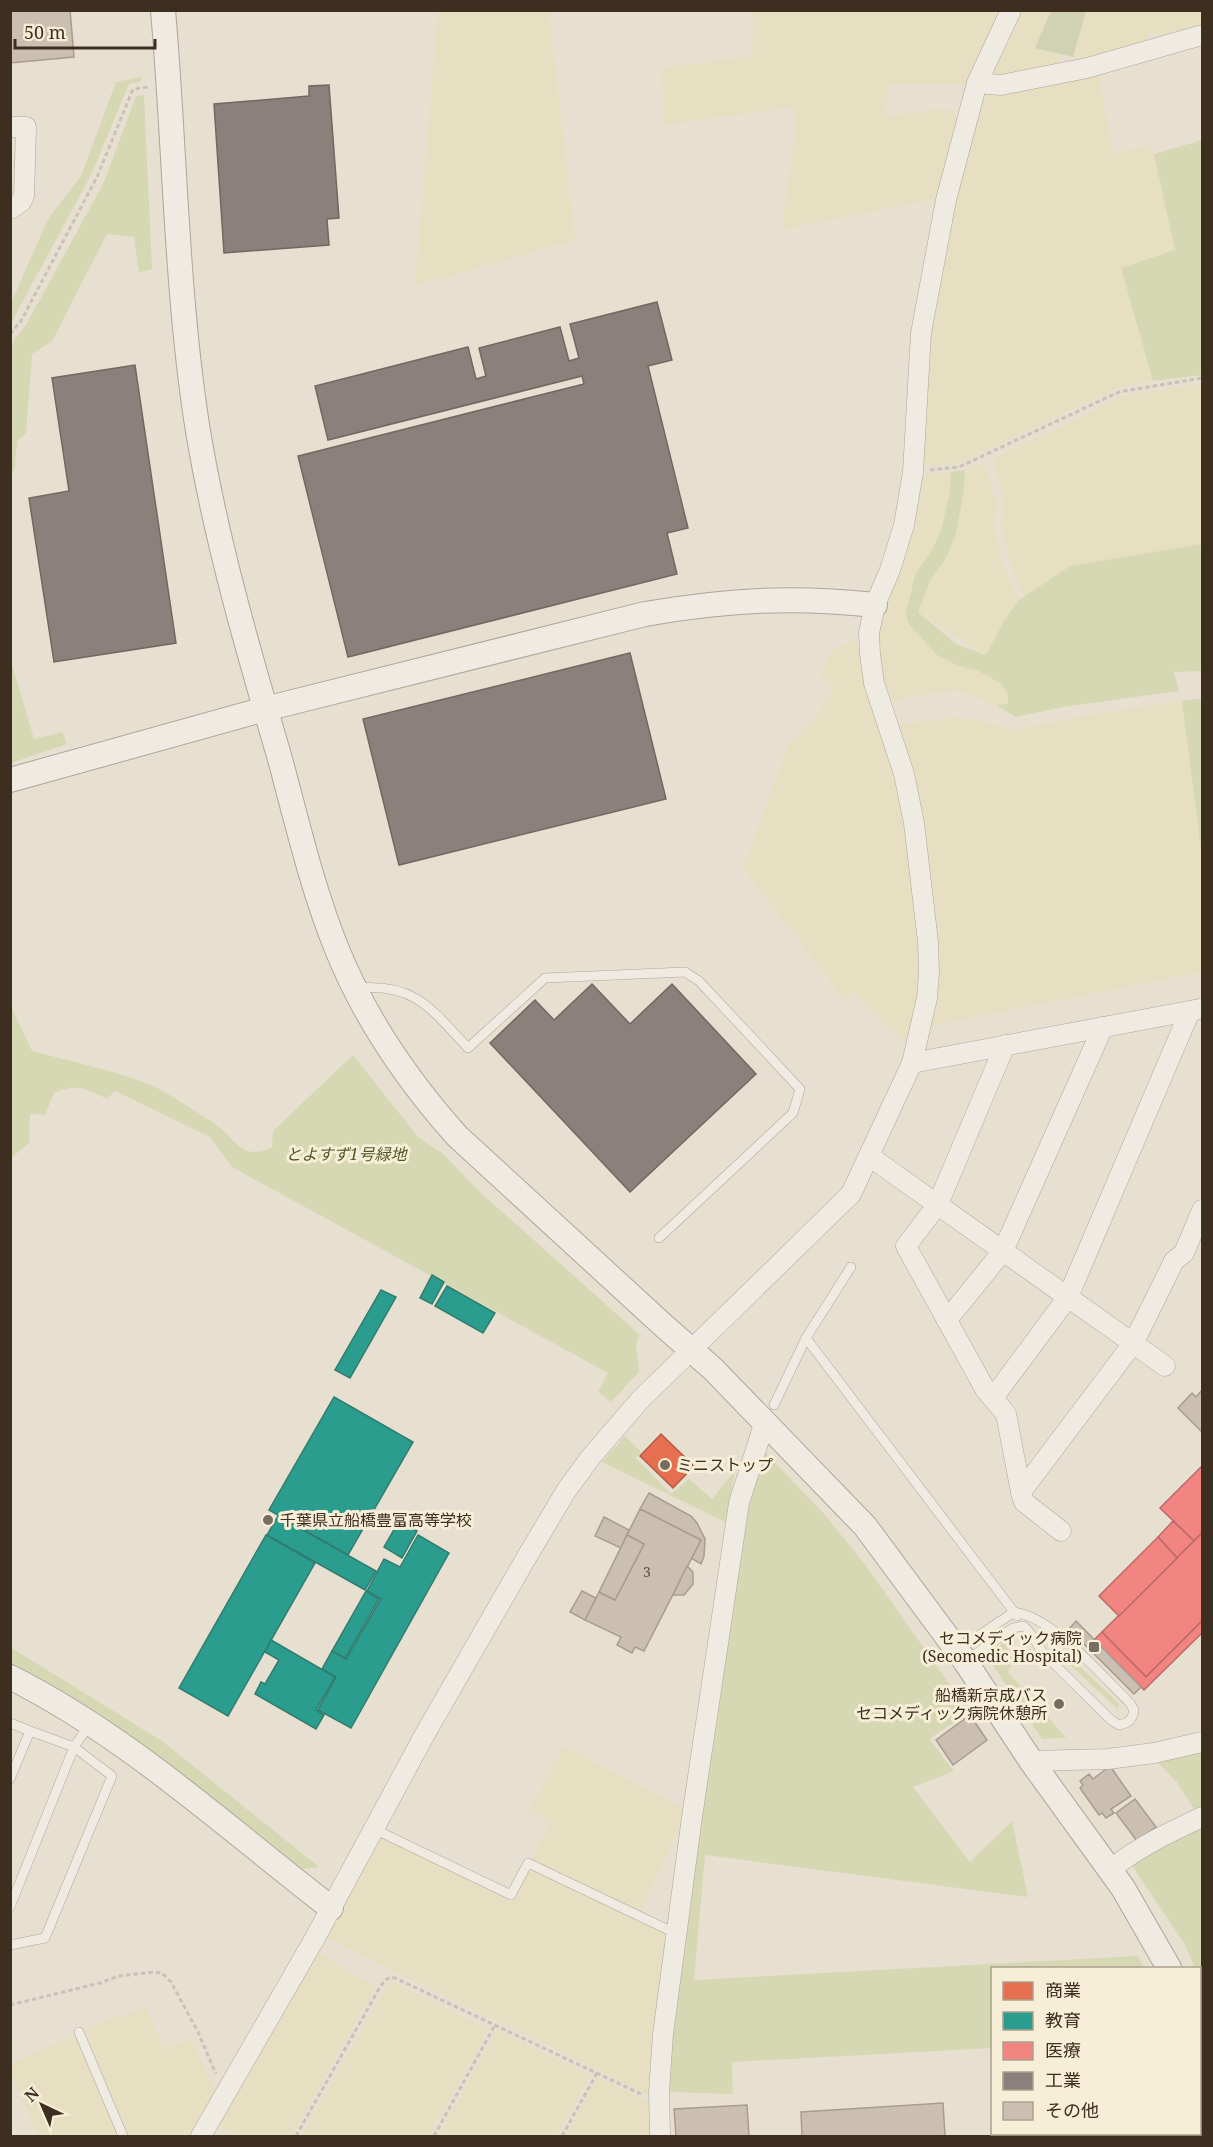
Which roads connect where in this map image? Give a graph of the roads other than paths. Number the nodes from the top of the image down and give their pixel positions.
1 (163, 10) edge
2 (1011, 10) edge
3 (1203, 35) edge
4 (977, 83) junction
5 (10, 127) edge
6 (10, 209) edge
7 (875, 605) junction
8 (265, 709) junction
9 (10, 780) edge
10 (356, 989) junction
11 (1196, 1010) edge
12 (1103, 1027) junction
13 (1005, 1045) junction
14 (912, 1063) junction
15 (869, 1156) junction
16 (938, 1204) junction
17 (1203, 1210) edge
18 (659, 1238) dead end
19 (1003, 1251) junction
20 (851, 1267) dead end
21 (1068, 1297) junction
22 (947, 1320) junction
23 (806, 1338) junction
24 (1134, 1342) junction
25 (691, 1349) junction
26 (1165, 1366) dead end
27 (993, 1398) junction
28 (770, 1413) junction
29 (1020, 1492) junction
30 (1061, 1531) dead end
31 (1014, 1612) junction
32 (1025, 1627) junction
33 (961, 1656) junction
34 (10, 1677) edge
35 (10, 1723) edge
36 (89, 1724) junction
37 (30, 1731) junction
38 (1203, 1742) edge
39 (74, 1747) junction
40 (1032, 1761) junction
41 (10, 1779) edge
42 (1203, 1817) edge
43 (374, 1829) junction
44 (1110, 1870) junction
45 (10, 1907) edge
46 (331, 1908) junction
47 (677, 1934) junction
48 (10, 1945) edge
49 (1168, 1967) edge
50 (79, 2032) dead end
51 (123, 2136) edge
52 (201, 2136) edge
53 (660, 2136) edge

1 - 8 street
2 - 4 street
3 - 4 street
4 - 7 street
5 - 6 street
7 - 8 street
7 - 14 street
8 - 9 street
8 - 10 street
10 - 18 lane
10 - 25 street
11 - 12 street
11 - 21 street
12 - 13 street
12 - 19 street
13 - 14 street
13 - 16 street
14 - 15 street
15 - 16 street
15 - 25 street
16 - 19 street
16 - 22 street
17 - 24 street
19 - 21 street
19 - 22 street
20 - 23 lane
21 - 24 street
21 - 27 street
22 - 27 street
23 - 28 lane
23 - 31 lane
24 - 26 street
24 - 29 street
25 - 28 street
25 - 43 street
27 - 29 street
28 - 33 street
28 - 47 street
29 - 30 street
31 - 32 lane
31 - 32 lane
31 - 33 lane
32 - 33 lane
33 - 40 street
34 - 36 street
35 - 37 lane
36 - 39 lane
36 - 46 street
37 - 39 lane
37 - 41 lane
38 - 40 street
39 - 45 lane
39 - 48 lane
40 - 44 street
42 - 44 street
43 - 46 street
43 - 47 lane
44 - 49 street
46 - 52 street
47 - 53 street
50 - 51 lane

